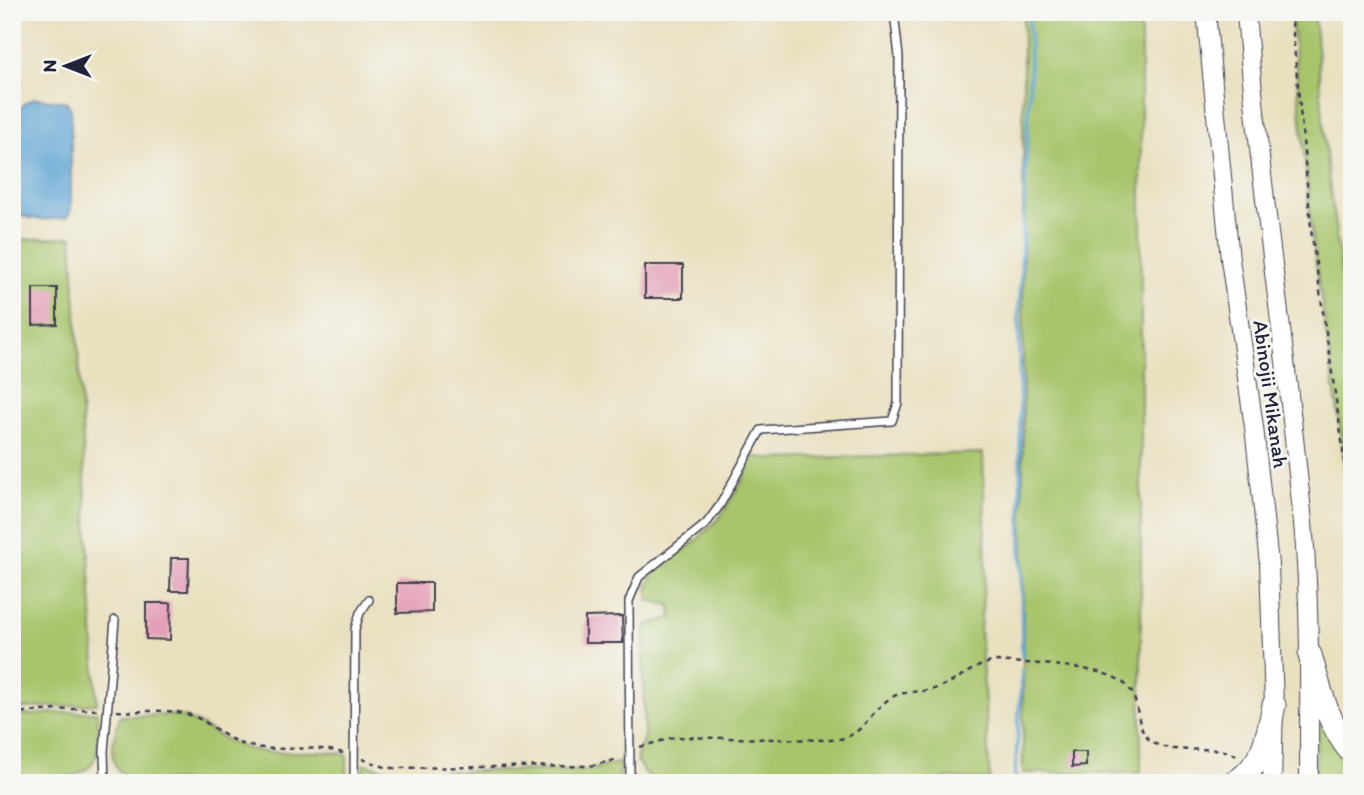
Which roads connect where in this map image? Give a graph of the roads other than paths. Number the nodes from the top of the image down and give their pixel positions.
1 (894, 12) edge
2 (1206, 12) edge
3 (1246, 12) edge
4 (369, 600) dead end
5 (115, 620) dead end
6 (1310, 655) junction
7 (1274, 705) junction
8 (1352, 753) edge
9 (1309, 780) edge
10 (355, 782) edge
11 (105, 783) edge
12 (630, 783) edge
13 (1234, 783) edge
14 (1272, 783) edge

1 - 12 lane
2 - 7 street, Abinojii Mikanah
3 - 6 street, Abinojii Mikanah
4 - 10 lane
5 - 11 lane
6 - 8 main road
6 - 9 street, Abinojii Mikanah
7 - 13 main road
7 - 14 street, Abinojii Mikanah

